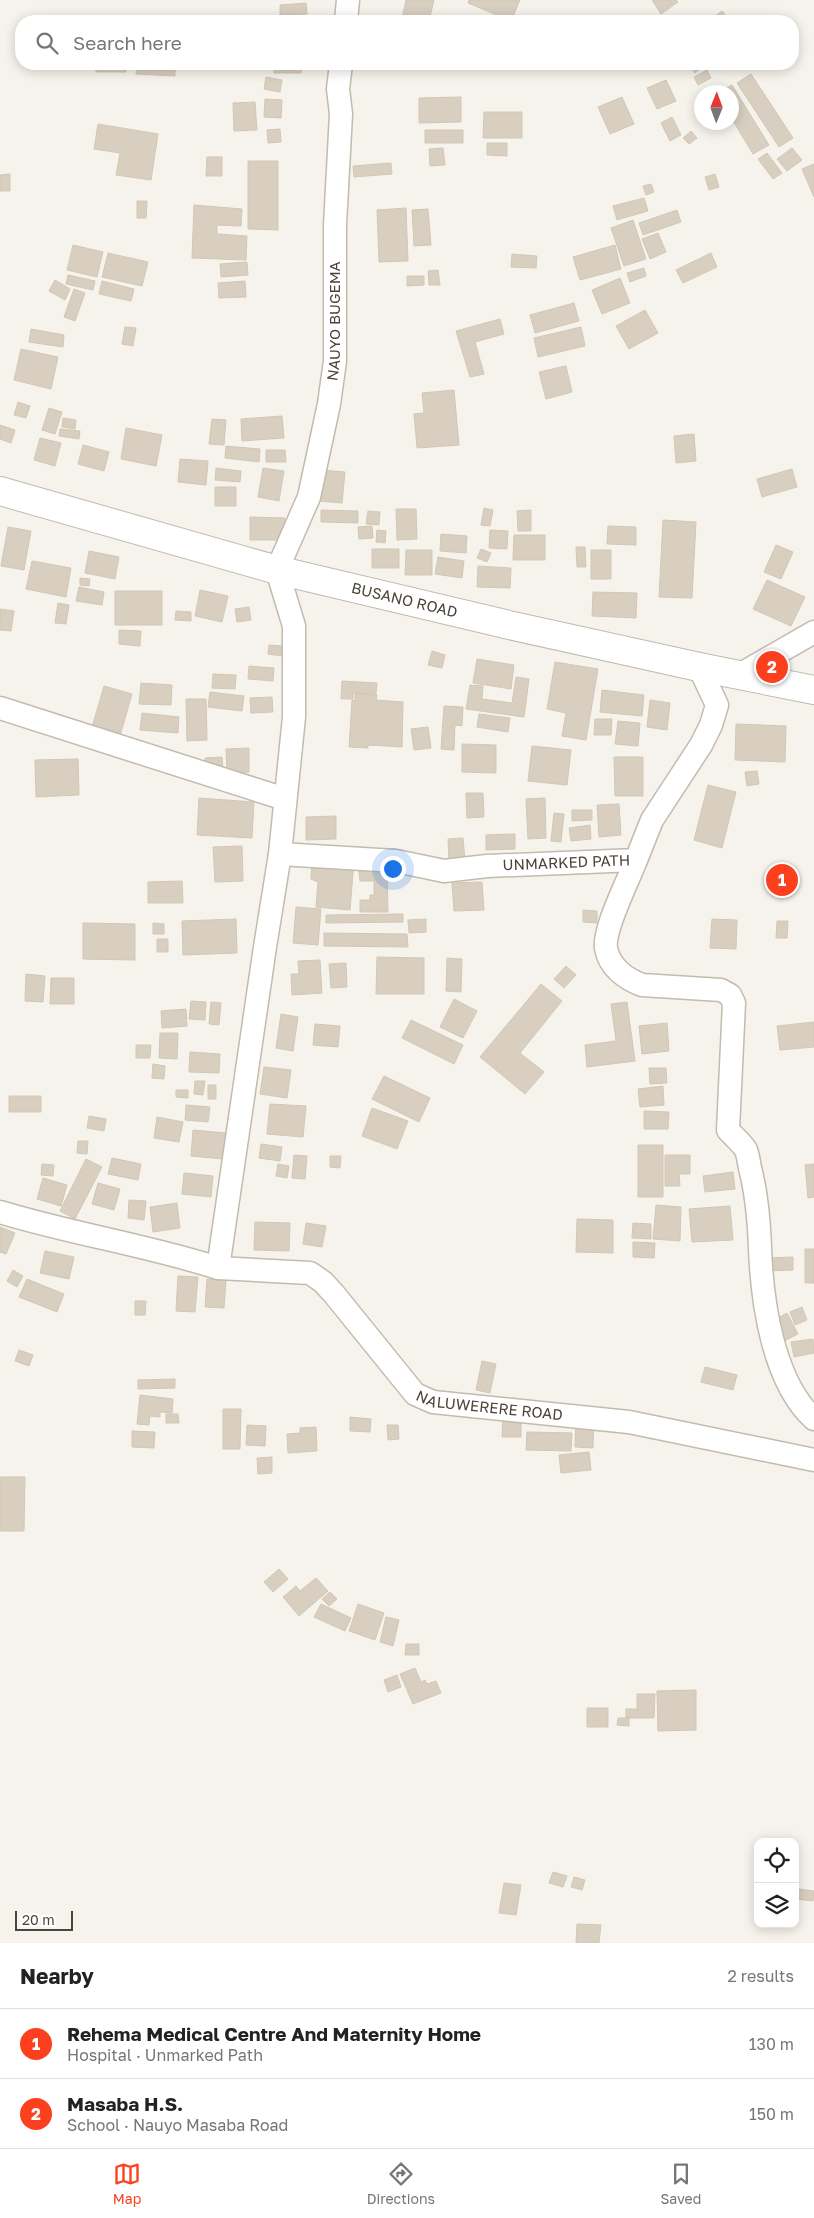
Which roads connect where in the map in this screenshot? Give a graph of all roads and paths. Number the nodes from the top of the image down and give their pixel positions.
1 (348, 0) edge
2 (347, 15) edge
3 (340, 70) edge
4 (0, 490) edge
5 (277, 570) junction
6 (814, 632) edge
7 (699, 667) junction
8 (741, 674) junction
9 (814, 690) edge
10 (0, 708) edge
11 (286, 799) junction
12 (280, 854) junction
13 (636, 860) junction
14 (0, 1212) edge
15 (218, 1268) junction
16 (814, 1419) edge
17 (814, 1460) edge

1 - 2 street
3 - 5 street, NAUYO BUGEMA
4 - 5 street, BUSANO ROAD
5 - 7 street, BUSANO ROAD
5 - 11 street
6 - 8 street
7 - 8 street, BUSANO ROAD
7 - 13 street, UNMARKED PATH
8 - 9 street, BUSANO ROAD
10 - 11 street
11 - 12 street
12 - 13 street, UNMARKED PATH
12 - 15 street
13 - 16 street
14 - 15 street, NALUWERERE ROAD
15 - 17 street, NALUWERERE ROAD

